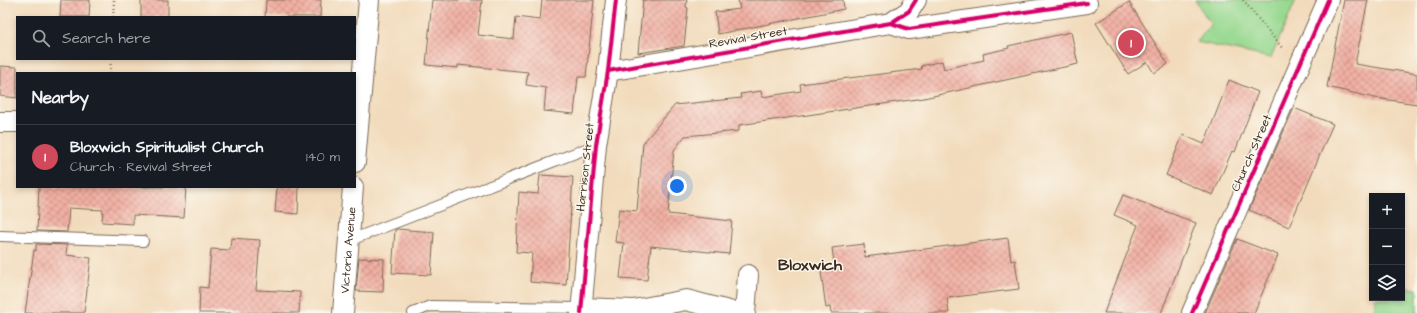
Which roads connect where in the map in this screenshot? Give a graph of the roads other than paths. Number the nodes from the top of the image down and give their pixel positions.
1 (369, 0) edge
2 (616, 0) edge
3 (916, 0) edge
4 (1328, 0) edge
5 (1087, 3) dead end
6 (891, 24) junction
7 (608, 71) junction
8 (0, 122) edge
9 (16, 122) edge
10 (596, 145) junction
11 (356, 150) edge
12 (353, 188) edge
13 (0, 236) edge
14 (143, 241) dead end
15 (348, 241) junction
16 (748, 275) dead end
17 (581, 310) edge
18 (343, 313) edge
19 (413, 313) edge
20 (736, 313) edge
21 (745, 313) edge
22 (1192, 313) edge

1 - 11 street
2 - 7 street, Harrison Street
3 - 6 street, Revival Street
4 - 22 street, Church Street
5 - 6 street, Revival Street
6 - 7 street, Revival Street
7 - 10 street, Harrison Street
8 - 9 street
10 - 15 lane
10 - 17 street, Harrison Street
12 - 15 street, Victoria Avenue
13 - 14 lane
15 - 18 street, Victoria Avenue
16 - 21 street
17 - 19 lane
17 - 20 street

